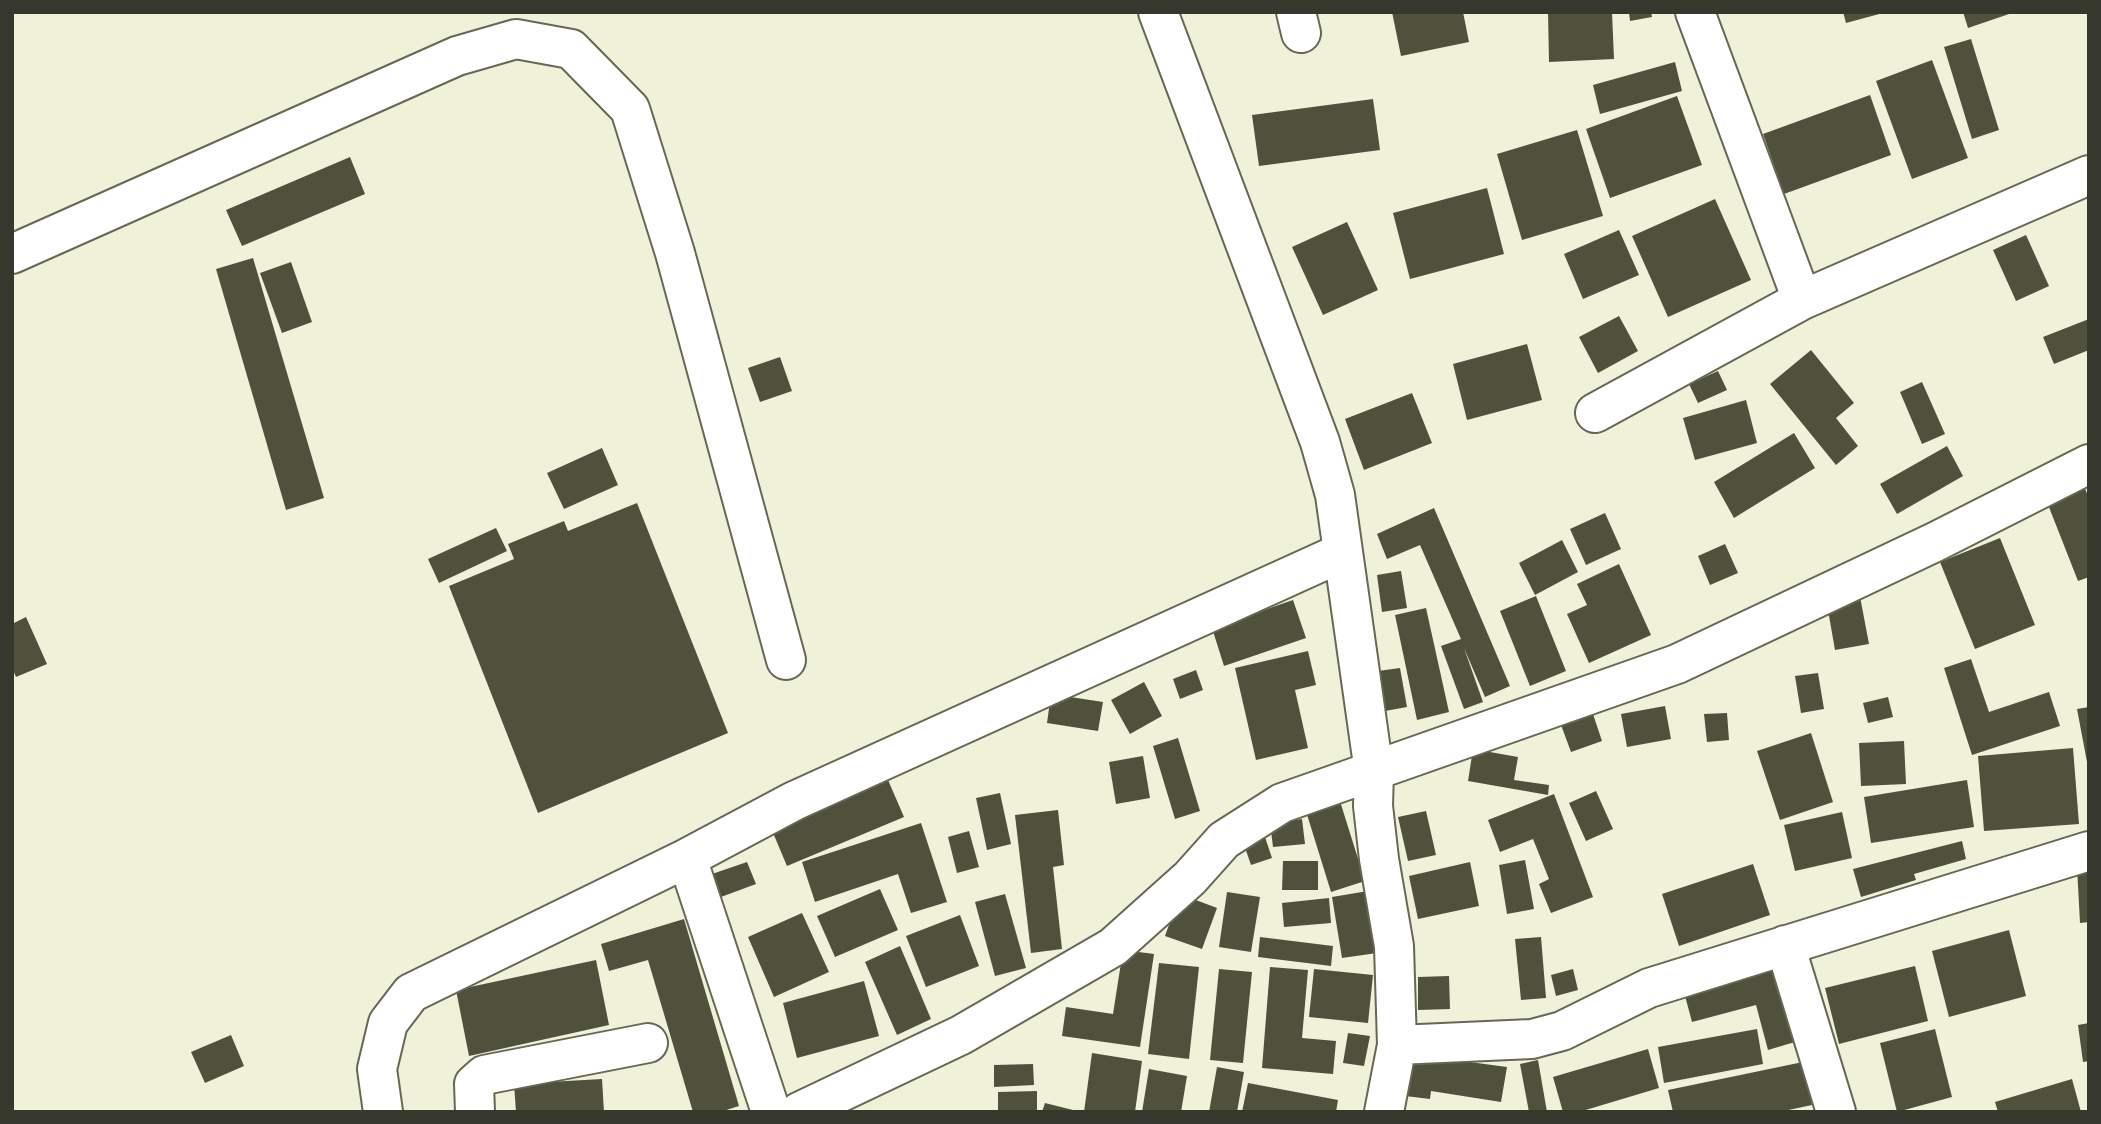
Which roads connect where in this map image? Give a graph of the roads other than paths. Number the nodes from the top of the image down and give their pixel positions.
1 (1158, 12) edge
2 (1695, 12) edge
3 (2089, 175) edge
4 (12, 254) edge
5 (1802, 300) junction
6 (1595, 414) dead end
7 (2089, 464) edge
8 (1343, 552) junction
9 (786, 660) dead end
10 (1374, 772) junction
11 (2089, 851) edge
12 (687, 858) junction
13 (1785, 945) junction
14 (648, 1043) dead end
15 (1397, 1045) junction
16 (383, 1112) edge
17 (475, 1112) edge
18 (771, 1112) edge
19 (799, 1112) edge
20 (1384, 1112) edge
21 (1836, 1112) edge

1 - 8 street
2 - 5 street
3 - 5 street
4 - 9 street
5 - 6 street
7 - 10 street
8 - 10 street
8 - 12 street
10 - 15 street
10 - 19 street
11 - 13 street
12 - 16 street
12 - 18 street
13 - 15 street
13 - 21 street
14 - 17 street
15 - 20 street

